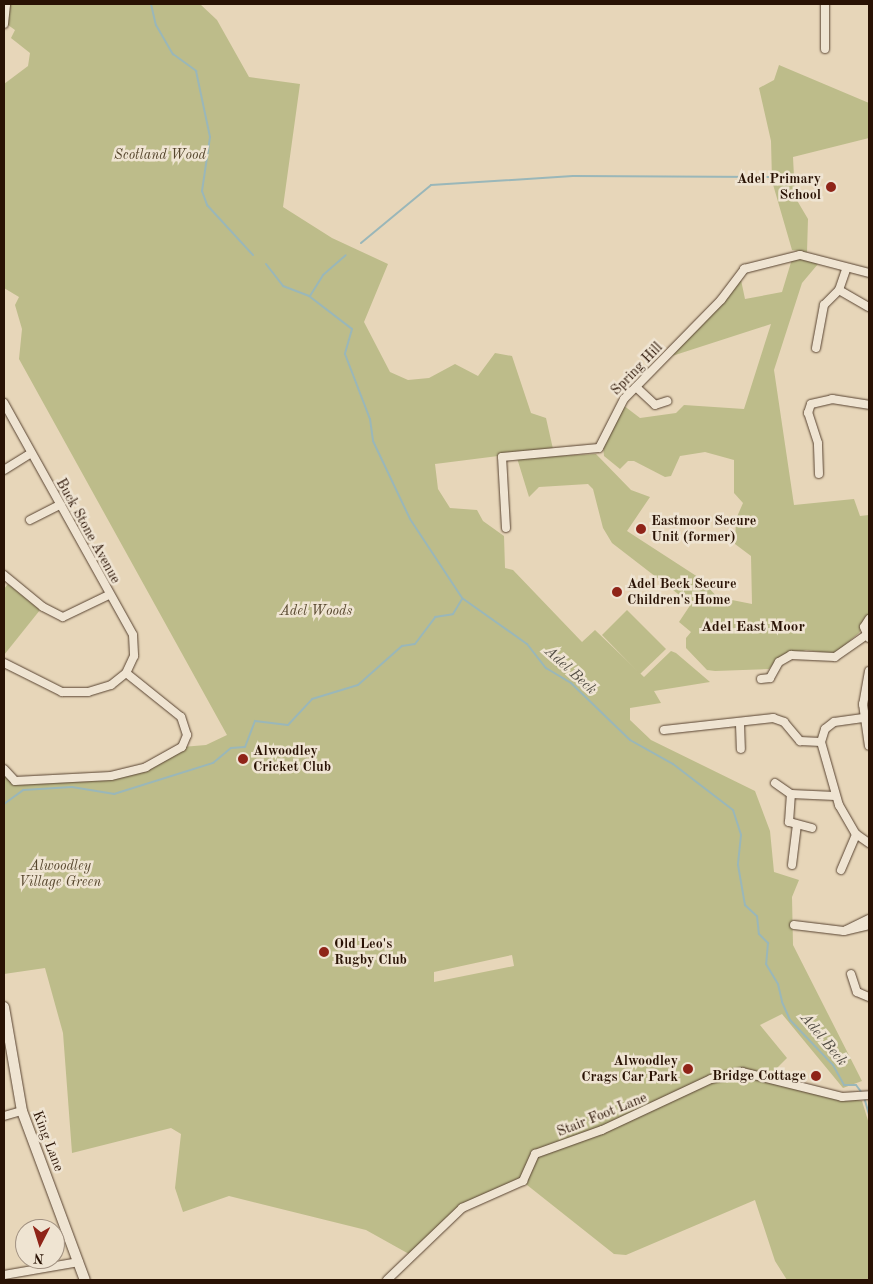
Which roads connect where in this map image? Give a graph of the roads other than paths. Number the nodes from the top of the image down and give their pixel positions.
1 (6, 4) edge
2 (825, 4) edge
3 (4, 24) edge
4 (825, 49) dead end
5 (846, 270) junction
6 (869, 273) edge
7 (839, 290) junction
8 (869, 307) edge
9 (816, 348) dead end
10 (636, 387) junction
11 (668, 402) dead end
12 (4, 403) edge
13 (869, 405) edge
14 (30, 453) junction
15 (4, 470) edge
16 (819, 474) dead end
17 (60, 504) junction
18 (30, 520) dead end
19 (506, 528) dead end
20 (4, 574) edge
21 (109, 595) junction
22 (869, 619) edge
23 (868, 637) edge
24 (4, 663) edge
25 (869, 671) edge
26 (126, 673) junction
27 (760, 679) dead end
28 (863, 718) junction
29 (740, 724) junction
30 (664, 730) dead end
31 (821, 742) junction
32 (869, 746) edge
33 (741, 749) dead end
34 (4, 769) edge
35 (775, 783) dead end
36 (791, 794) junction
37 (835, 796) junction
38 (797, 826) junction
39 (812, 828) dead end
40 (856, 834) junction
41 (869, 843) edge
42 (792, 865) dead end
43 (841, 870) dead end
44 (869, 919) edge
45 (794, 925) dead end
46 (869, 925) edge
47 (844, 931) junction
48 (851, 974) dead end
49 (869, 997) edge
50 (4, 1007) edge
51 (869, 1095) edge
52 (22, 1111) junction
53 (4, 1116) edge
54 (79, 1262) junction
55 (4, 1275) edge
56 (86, 1280) edge
57 (387, 1280) edge

1 - 3 street
2 - 4 street
5 - 6 street
5 - 7 street
5 - 10 street, Spring Hill
7 - 8 street
7 - 9 street
10 - 11 street
10 - 19 street, Spring Hill
12 - 14 street, Buck Stone Avenue
13 - 16 street
14 - 15 street
14 - 17 street, Buck Stone Avenue
17 - 18 street
17 - 21 street, Buck Stone Avenue
20 - 21 street
21 - 26 street, Buck Stone Avenue
22 - 23 street
23 - 27 street
24 - 26 street
25 - 28 street
26 - 34 street
28 - 31 street
28 - 32 street
29 - 30 street
29 - 31 street
29 - 33 street
31 - 37 street
35 - 36 street
36 - 37 street
36 - 38 street
37 - 40 street
38 - 39 street
38 - 42 street
40 - 41 street
40 - 43 street
44 - 47 street
45 - 47 street
46 - 47 street
48 - 49 street
50 - 52 street, King Lane
51 - 57 street, Stair Foot Lane
52 - 53 street
52 - 54 street, King Lane
54 - 55 street
54 - 56 street, King Lane

